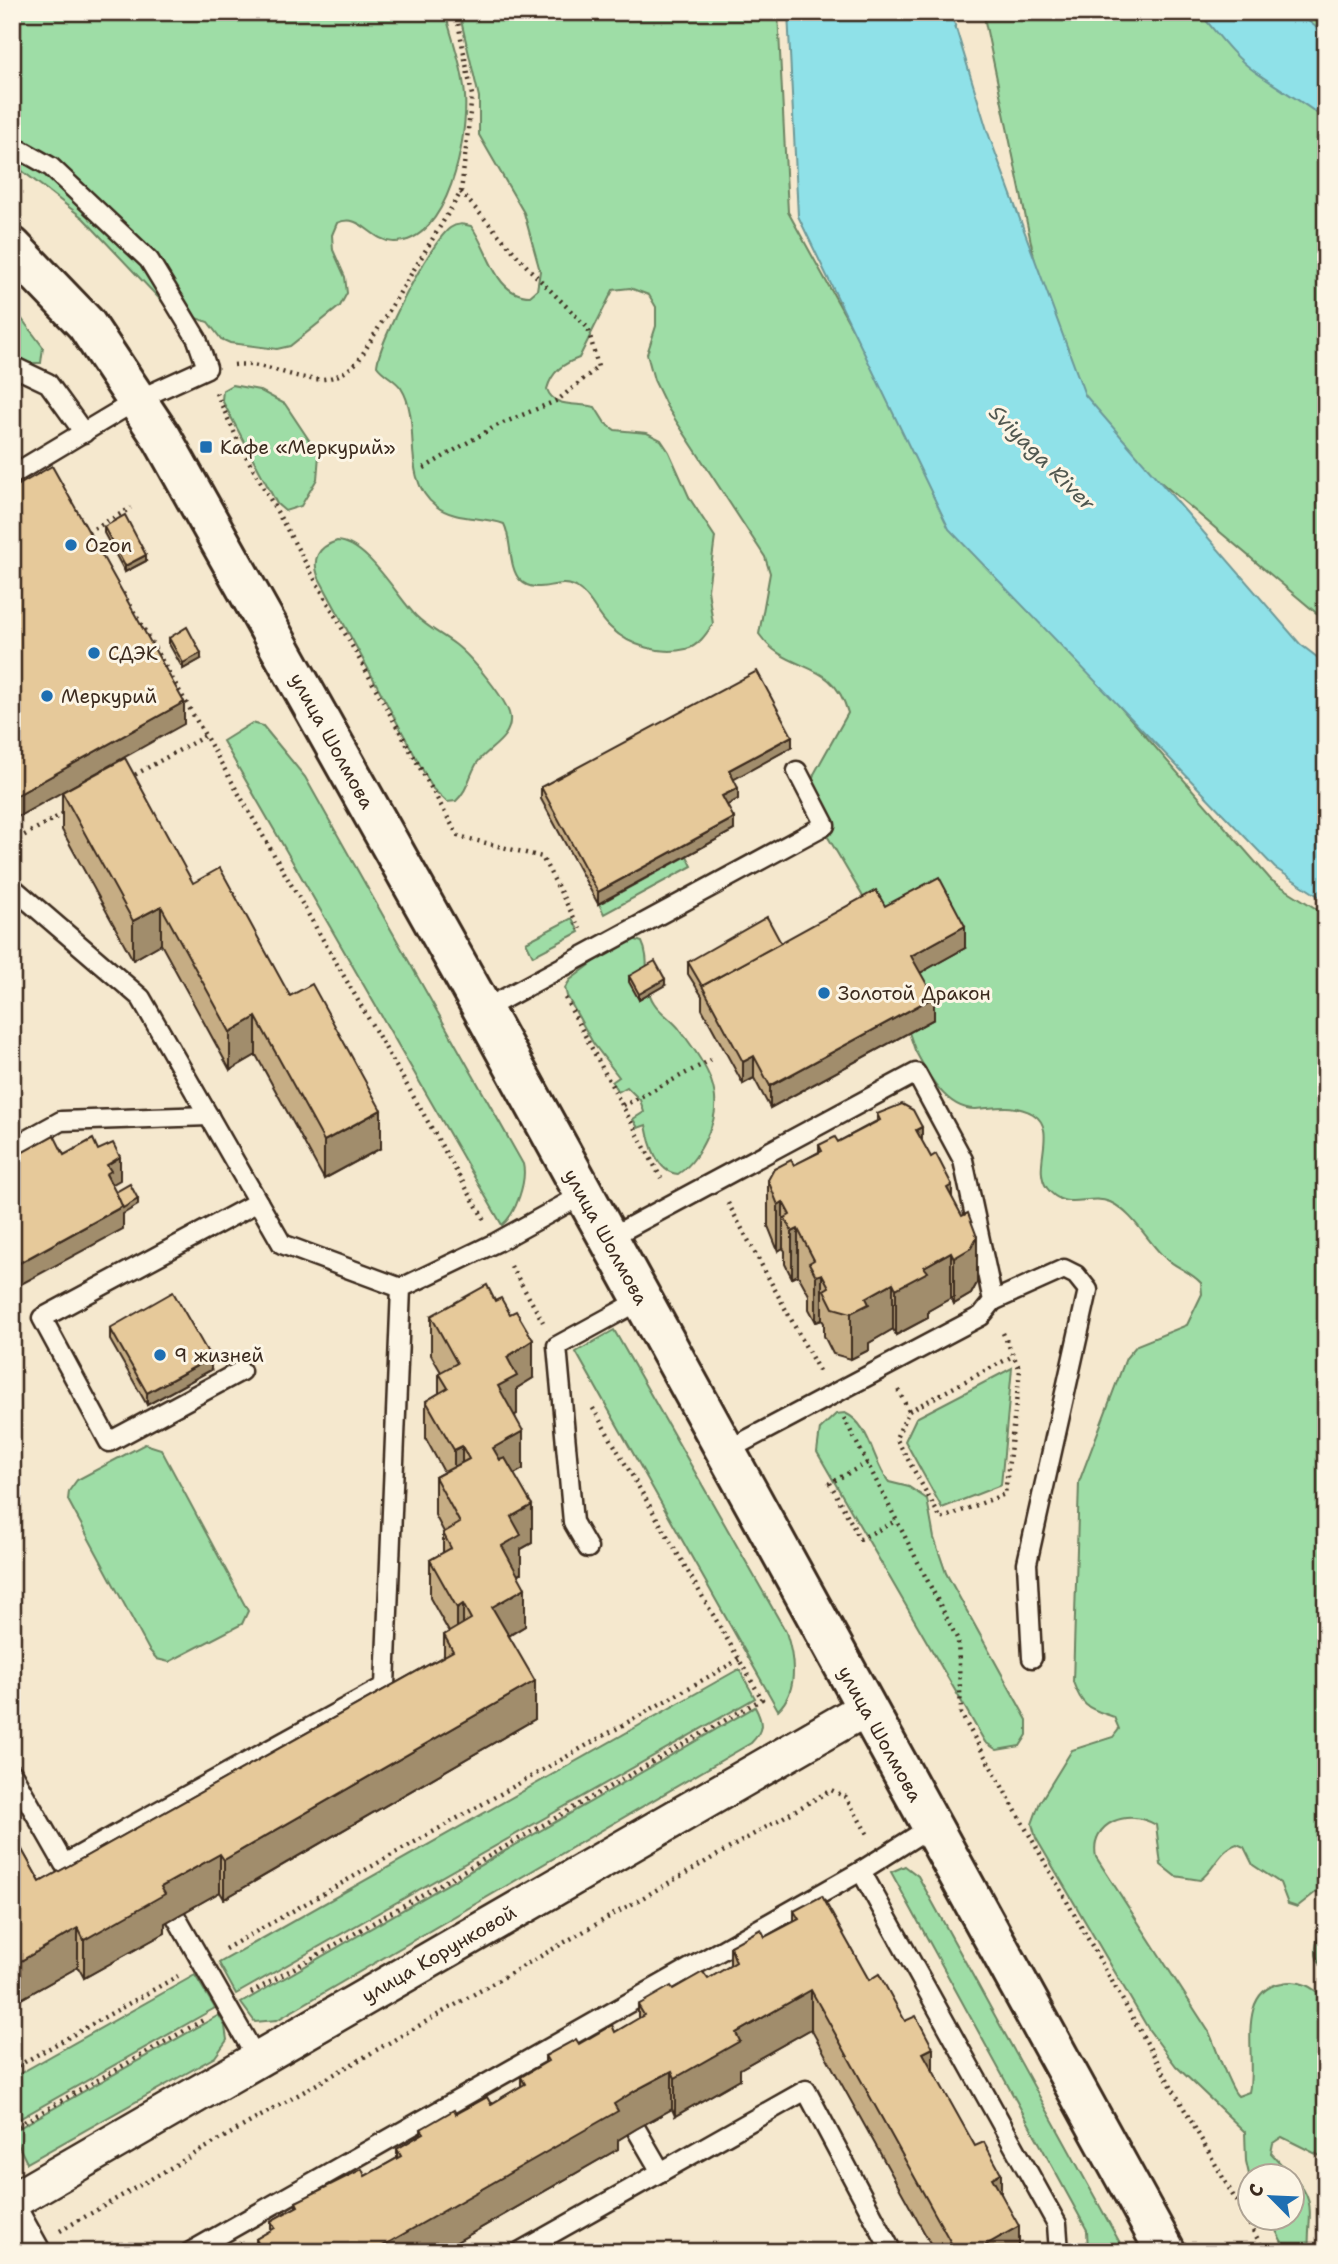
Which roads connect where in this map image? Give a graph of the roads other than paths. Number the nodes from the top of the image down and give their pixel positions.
1 (12, 145) edge
2 (12, 247) edge
3 (12, 366) edge
4 (139, 399) junction
5 (84, 433) junction
6 (12, 474) edge
7 (797, 771) dead end
8 (12, 887) edge
9 (482, 1010) junction
10 (209, 1116) junction
11 (12, 1148) edge
12 (582, 1195) junction
13 (258, 1202) junction
14 (607, 1239) junction
15 (401, 1288) junction
16 (641, 1300) junction
17 (993, 1301) junction
18 (241, 1371) dead end
19 (724, 1452) junction
20 (588, 1548) dead end
21 (1032, 1658) dead end
22 (866, 1708) junction
23 (12, 1773) edge
24 (932, 1826) junction
25 (126, 1829) junction
26 (138, 1850) edge
27 (861, 1871) junction
28 (176, 1917) edge
29 (580, 2031) junction
30 (591, 2050) edge
31 (257, 2059) junction
32 (636, 2129) edge
33 (661, 2172) junction
34 (12, 2201) edge
35 (12, 2216) edge
36 (31, 2250) edge
37 (190, 2252) edge
38 (519, 2252) edge
39 (892, 2252) edge
40 (1059, 2252) edge
41 (1166, 2252) edge

1 - 4 lane
2 - 4 street, улица Шолмова
3 - 5 lane
4 - 5 lane
4 - 9 street, улица Шолмова
5 - 6 lane
7 - 9 lane
8 - 10 lane
9 - 12 street, улица Шолмова
10 - 11 lane
10 - 13 lane
12 - 14 street, улица Шолмова
12 - 15 lane
13 - 15 lane
13 - 18 lane
14 - 16 street, улица Шолмова
14 - 17 lane
15 - 25 lane
16 - 19 street, улица Шолмова
16 - 20 lane
17 - 19 lane
17 - 21 lane
19 - 22 street, улица Шолмова
22 - 24 street, улица Шолмова
22 - 31 street, улица Корунковой
23 - 25 lane
24 - 27 lane
24 - 41 street, улица Шолмова
25 - 26 lane
27 - 29 lane
27 - 40 lane
28 - 31 lane
29 - 30 lane
29 - 37 lane
31 - 34 street, улица Корунковой
32 - 33 lane
33 - 38 lane
33 - 39 lane
35 - 36 street

